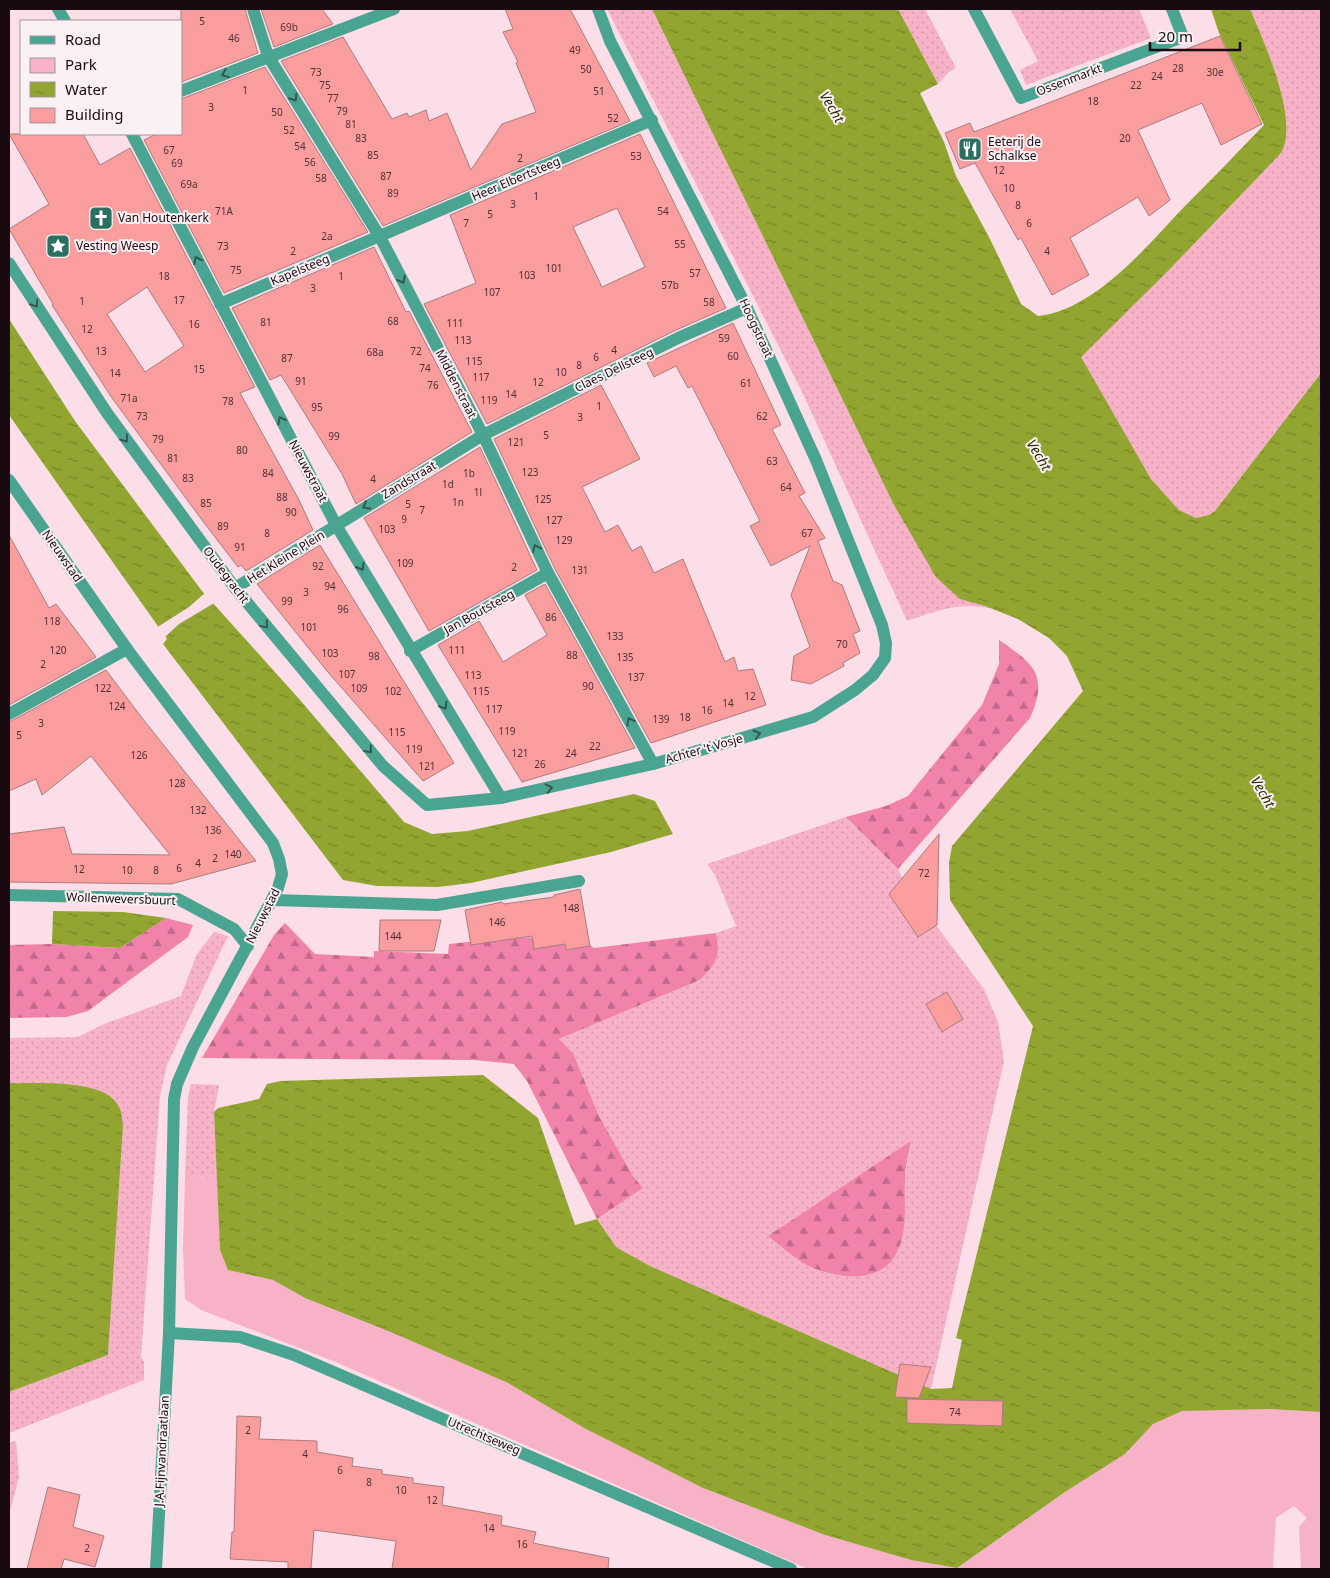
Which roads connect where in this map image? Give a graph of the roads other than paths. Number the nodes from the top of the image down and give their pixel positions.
1 (58, 9) edge
2 (254, 9) edge
3 (394, 9) edge
4 (598, 9) edge
5 (974, 9) edge
6 (1172, 9) edge
7 (65, 20) edge
8 (268, 56) junction
9 (182, 91) edge
10 (652, 120) junction
11 (133, 135) edge
12 (380, 237) junction
13 (9, 263) edge
14 (220, 304) junction
15 (748, 308) junction
16 (483, 435) junction
17 (9, 480) edge
18 (336, 525) junction
19 (548, 573) junction
20 (235, 588) junction
21 (127, 650) junction
22 (410, 650) junction
23 (885, 658) joint
24 (9, 714) edge
25 (653, 764) junction
26 (501, 798) junction
27 (579, 881) dead end
28 (9, 895) edge
29 (273, 900) junction
30 (248, 946) junction
31 (169, 1333) junction
32 (156, 1569) edge
33 (791, 1569) edge

1 - 7 street
2 - 8 street, Middenstraat
3 - 8 street
4 - 10 street, Hoogstraat
5 - 6 street, Ossenmarkt
8 -> 9 street
8 -> 12 street, Middenstraat
10 - 12 street, Heer Elbertsteeg
10 - 15 street, Hoogstraat
14 -> 11 street, Nieuwstraat
12 - 14 street, Kapelsteeg
12 -> 16 street, Middenstraat
13 -> 20 street, Oudegracht
18 -> 14 street, Nieuwstraat
15 - 16 street, Claes Dellsteeg
15 - 23 street, Hoogstraat
16 -> 18 street, Zandstraat
19 -> 16 street, Middenstraat
17 - 21 street, Nieuwstad
18 - 20 street, Het Kleine Plein
18 -> 22 street, Nieuwstraat
19 - 22 street, Jan Boutsteeg
25 -> 19 street, Middenstraat
20 -> 26 street, Oudegracht
21 - 24 street
21 - 29 street, Nieuwstad
22 -> 26 street, Nieuwstraat
25 -> 23 street, Achter 't Vosje
26 -> 25 street, Achter 't Vosje
27 - 29 street
28 - 30 street, Wollenweversbuurt
29 - 30 street, Nieuwstad
30 - 31 street, Nieuwstad
31 - 32 street, J.A.Fijnvandraatlaan
31 - 33 street, Utrechtseweg

